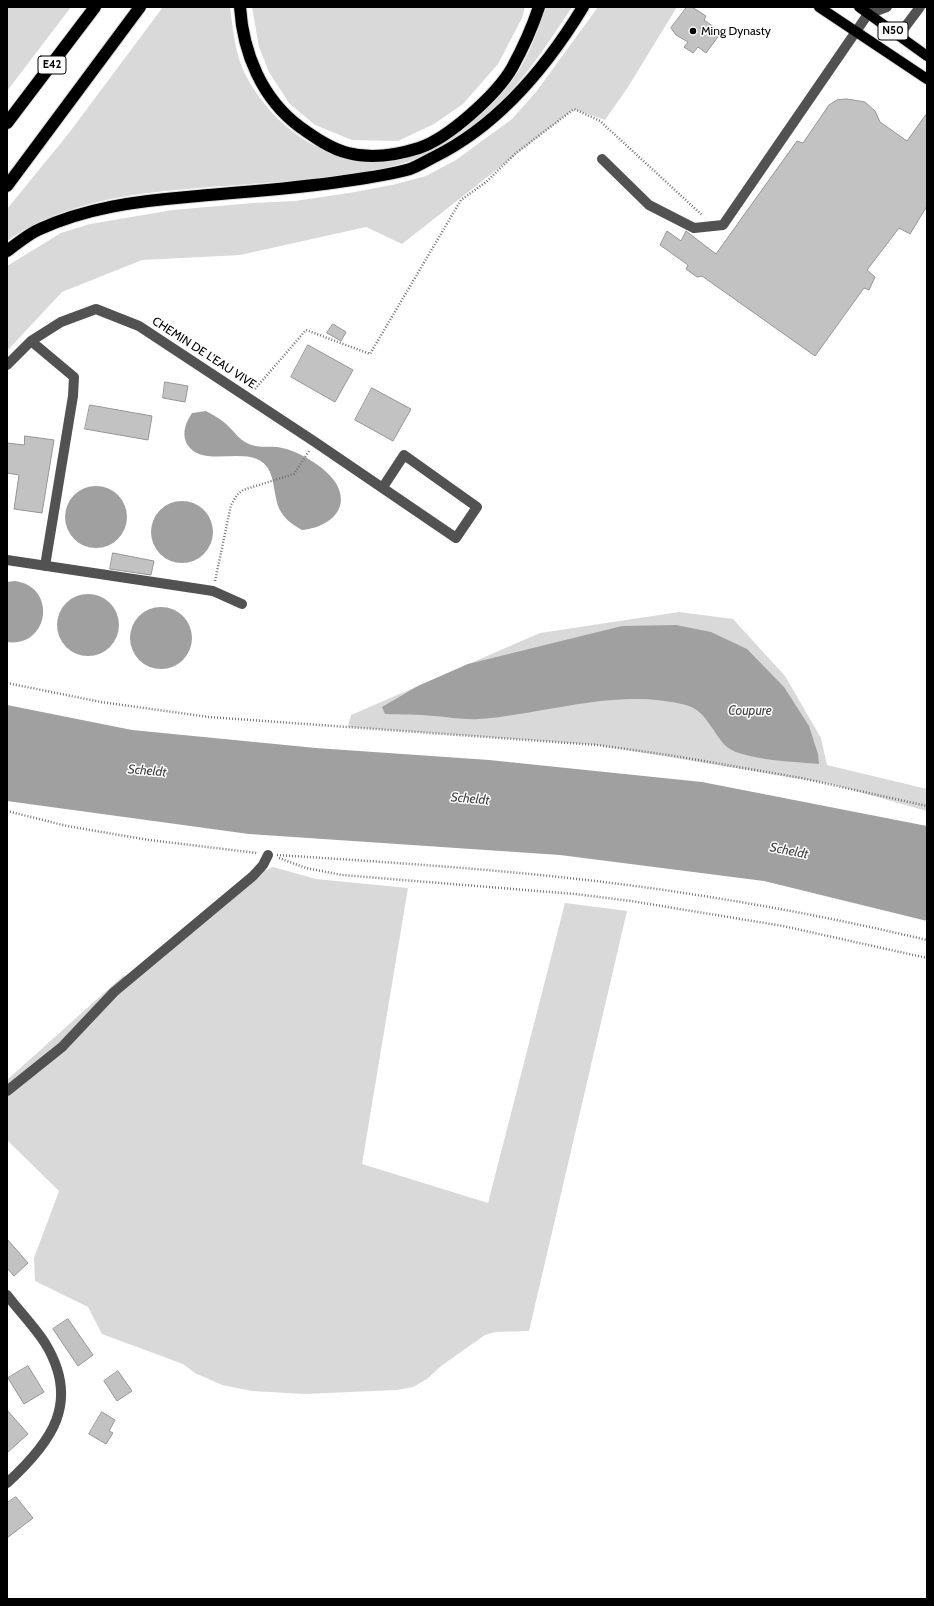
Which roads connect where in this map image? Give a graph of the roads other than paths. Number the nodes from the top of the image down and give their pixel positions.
1 (95, 7) edge
2 (140, 7) edge
3 (240, 7) edge
4 (539, 7) edge
5 (583, 7) edge
6 (819, 7) edge
7 (859, 7) edge
8 (887, 7) edge
9 (920, 7) edge
10 (868, 14) junction
11 (857, 32) junction
12 (899, 35) junction
13 (927, 56) edge
14 (927, 79) edge
15 (7, 123) edge
16 (602, 159) dead end
17 (7, 186) edge
18 (7, 251) edge
19 (31, 341) junction
20 (7, 365) edge
21 (383, 487) junction
22 (7, 560) edge
23 (45, 566) junction
24 (242, 604) dead end
25 (268, 855) road end
26 (7, 1091) edge
27 (7, 1295) edge
28 (7, 1482) edge

1 - 15 highway, E42
2 - 17 highway
3 - 4 highway
5 - 18 highway
6 - 11 main road, N50
7 - 10 main road, N50
8 - 10 street
9 - 12 street
10 - 11 street
10 - 12 main road, N50
11 - 14 main road, N50
11 - 16 street
12 - 13 main road, N50
19 - 20 street, CHEMIN DE L'EAU VIVE
19 - 21 street, CHEMIN DE L'EAU VIVE
19 - 23 street
21 - 21 street, CHEMIN DE L'EAU VIVE
22 - 23 street
23 - 24 street
25 - 26 street
27 - 28 street

